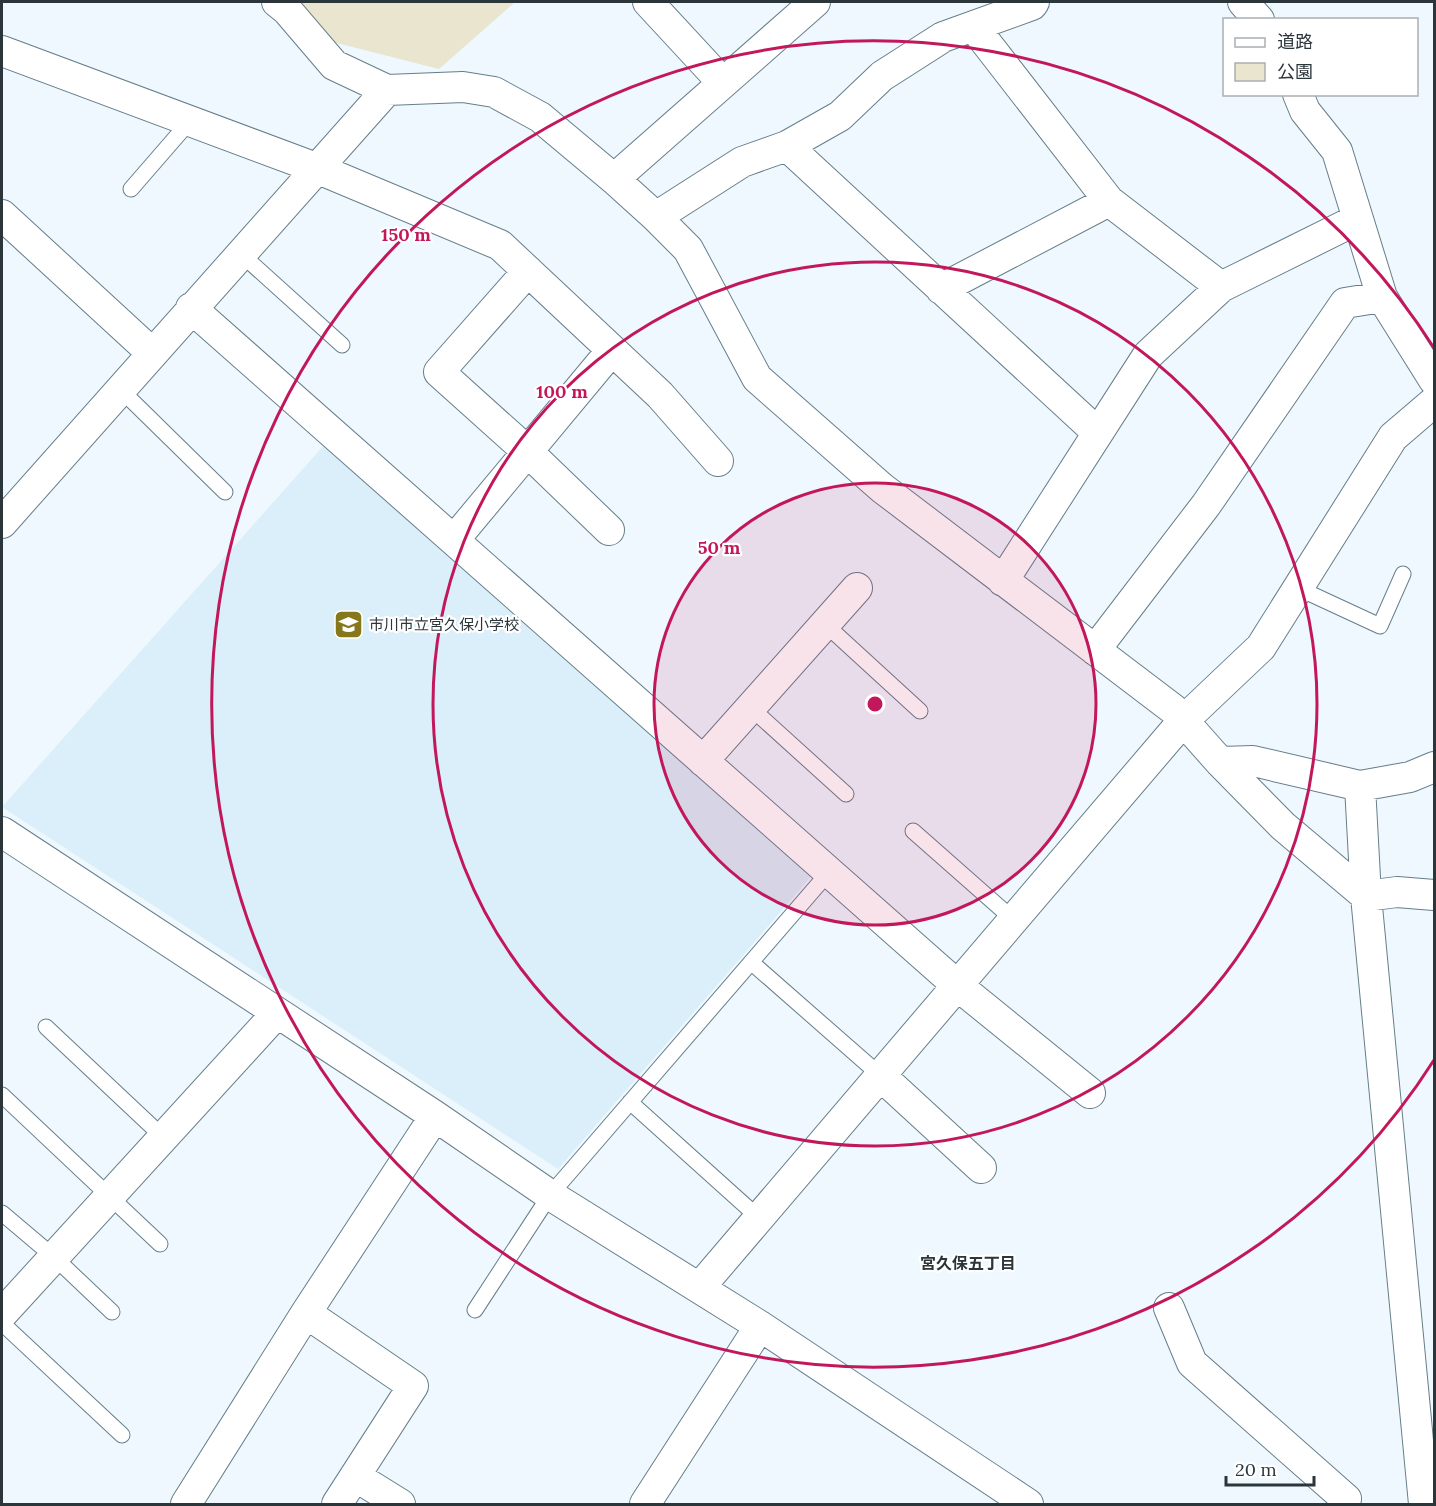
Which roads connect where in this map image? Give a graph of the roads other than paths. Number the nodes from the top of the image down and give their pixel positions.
1 (277, 2) edge
2 (648, 2) edge
3 (815, 2) edge
4 (1034, 2) edge
5 (1243, 2) edge
6 (1257, 18) edge
7 (974, 27) junction
8 (2, 51) edge
9 (723, 83) junction
10 (387, 90) junction
11 (1299, 96) edge
12 (190, 121) junction
13 (787, 146) junction
14 (316, 168) junction
15 (614, 179) junction
16 (131, 189) dead end
17 (1109, 201) junction
18 (2, 215) edge
19 (656, 217) junction
20 (1358, 219) junction
21 (240, 253) junction
22 (528, 271) junction
23 (1221, 287) junction
24 (941, 289) junction
25 (1382, 297) junction
26 (191, 308) junction
27 (342, 345) dead end
28 (612, 350) junction
29 (152, 352) junction
30 (1434, 380) edge
31 (120, 389) junction
32 (1434, 402) edge
33 (1098, 433) junction
34 (528, 452) junction
35 (718, 461) dead end
36 (225, 492) dead end
37 (2, 523) edge
38 (609, 530) dead end
39 (454, 540) junction
40 (1402, 574) dead end
41 (1003, 581) junction
42 (857, 588) dead end
43 (1298, 588) junction
44 (825, 624) junction
45 (1095, 650) junction
46 (751, 708) junction
47 (920, 711) dead end
48 (1183, 721) junction
49 (703, 761) junction
50 (1220, 762) junction
51 (1434, 767) edge
52 (1360, 786) junction
53 (846, 794) dead end
54 (913, 831) dead end
55 (2, 832) edge
56 (829, 872) junction
57 (1434, 895) edge
58 (1366, 896) junction
59 (1014, 920) junction
60 (751, 962) junction
61 (958, 986) junction
62 (277, 1013) junction
63 (46, 1027) dead end
64 (880, 1076) junction
65 (1090, 1093) dead end
66 (2, 1095) edge
67 (630, 1102) junction
68 (435, 1116) junction
69 (163, 1137) junction
70 (981, 1168) dead end
71 (550, 1195) junction
72 (109, 1196) junction
73 (2, 1213) edge
74 (759, 1218) junction
75 (160, 1244) dead end
76 (54, 1257) junction
77 (700, 1287) junction
78 (1169, 1308) dead end
79 (475, 1310) dead end
80 (112, 1312) dead end
81 (306, 1313) junction
82 (2, 1314) edge
83 (2, 1323) edge
84 (760, 1326) junction
85 (122, 1436) dead end
86 (355, 1476) junction
87 (186, 1504) edge
88 (337, 1504) edge
89 (400, 1504) edge
90 (645, 1504) edge
91 (1029, 1504) edge
92 (1345, 1504) edge
93 (1424, 1504) edge

1 - 10 street
2 - 9 street
3 - 9 street
4 - 7 street
5 - 6 street
7 - 13 street
7 - 17 street
8 - 12 street
9 - 15 street
10 - 14 street
10 - 15 street
11 - 20 street
12 - 14 street
12 - 16 lane
13 - 19 street
13 - 24 street
14 - 21 street
14 - 22 street
15 - 19 street
17 - 23 street
17 - 24 street
18 - 29 street
19 - 41 street
20 - 23 street
20 - 25 street
21 - 26 street
21 - 27 lane
22 - 28 street
22 - 34 street
23 - 33 street
24 - 33 street
25 - 30 street
25 - 45 street
26 - 29 street
26 - 39 street
28 - 34 street
28 - 35 street
29 - 31 street
31 - 36 lane
31 - 37 street
32 - 43 street
33 - 41 street
34 - 38 street
34 - 39 street
39 - 49 street
40 - 43 lane
41 - 45 street
42 - 44 street
43 - 48 street
44 - 46 street
44 - 47 lane
45 - 48 street
46 - 49 street
46 - 53 lane
48 - 50 street
48 - 59 street
49 - 56 street
50 - 52 street
50 - 58 street
51 - 52 street
52 - 58 street
54 - 59 lane
55 - 62 street
56 - 60 lane
56 - 61 street
57 - 58 street
58 - 93 street
59 - 61 street
60 - 64 lane
60 - 67 lane
61 - 64 street
61 - 65 street
62 - 68 street
62 - 69 street
63 - 69 lane
64 - 70 street
64 - 74 street
66 - 72 lane
67 - 71 lane
67 - 74 lane
68 - 71 street
68 - 81 street
69 - 72 street
71 - 77 street
71 - 79 lane
72 - 75 lane
72 - 76 street
73 - 76 lane
74 - 77 street
76 - 80 lane
76 - 82 street
77 - 84 street
78 - 92 street
81 - 86 street
81 - 87 street
83 - 85 lane
84 - 90 street
84 - 91 street
86 - 88 street
86 - 89 street

